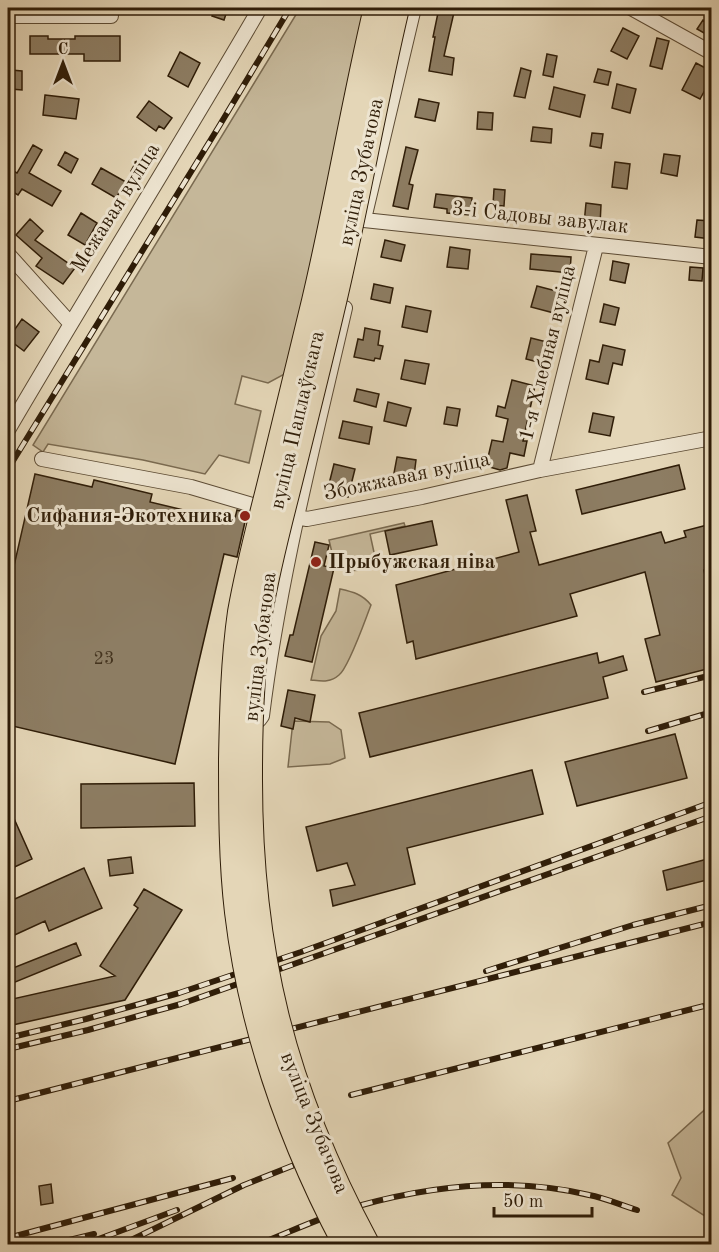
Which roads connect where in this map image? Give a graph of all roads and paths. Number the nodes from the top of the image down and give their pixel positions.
1 (260, 8) edge
2 (376, 8) edge
3 (397, 8) edge
4 (414, 8) edge
5 (631, 8) edge
6 (8, 16) edge
7 (111, 16) dead end
8 (711, 53) edge
9 (364, 220) junction
10 (596, 246) junction
11 (8, 254) edge
12 (711, 257) edge
13 (70, 323) junction
14 (8, 430) edge
15 (711, 438) edge
16 (42, 459) dead end
17 (540, 470) junction
18 (297, 519) junction
19 (241, 842) dead end
20 (345, 1245) edge
21 (367, 1245) edge

1 - 13 street, Межавая вуліца
2 - 20 highway, вуліца Зубачова, bridge
3 - 21 highway, вуліца Зубачова, bridge
4 - 9 street, вуліца Паплаўскага
5 - 8 street
6 - 7 street
9 - 10 street, 3-і Садовы завулак
9 - 18 street, вуліца Паплаўскага
10 - 12 street, 3-і Садовы завулак
10 - 17 street, 1-я Хлебная вуліца
11 - 13 street
13 - 14 street, Межавая вуліца
15 - 17 street, Збожжавая вуліца
16 - 18 street, Збожжавая вуліца
17 - 18 street, Збожжавая вуліца
18 - 19 street, вуліца Паплаўскага

